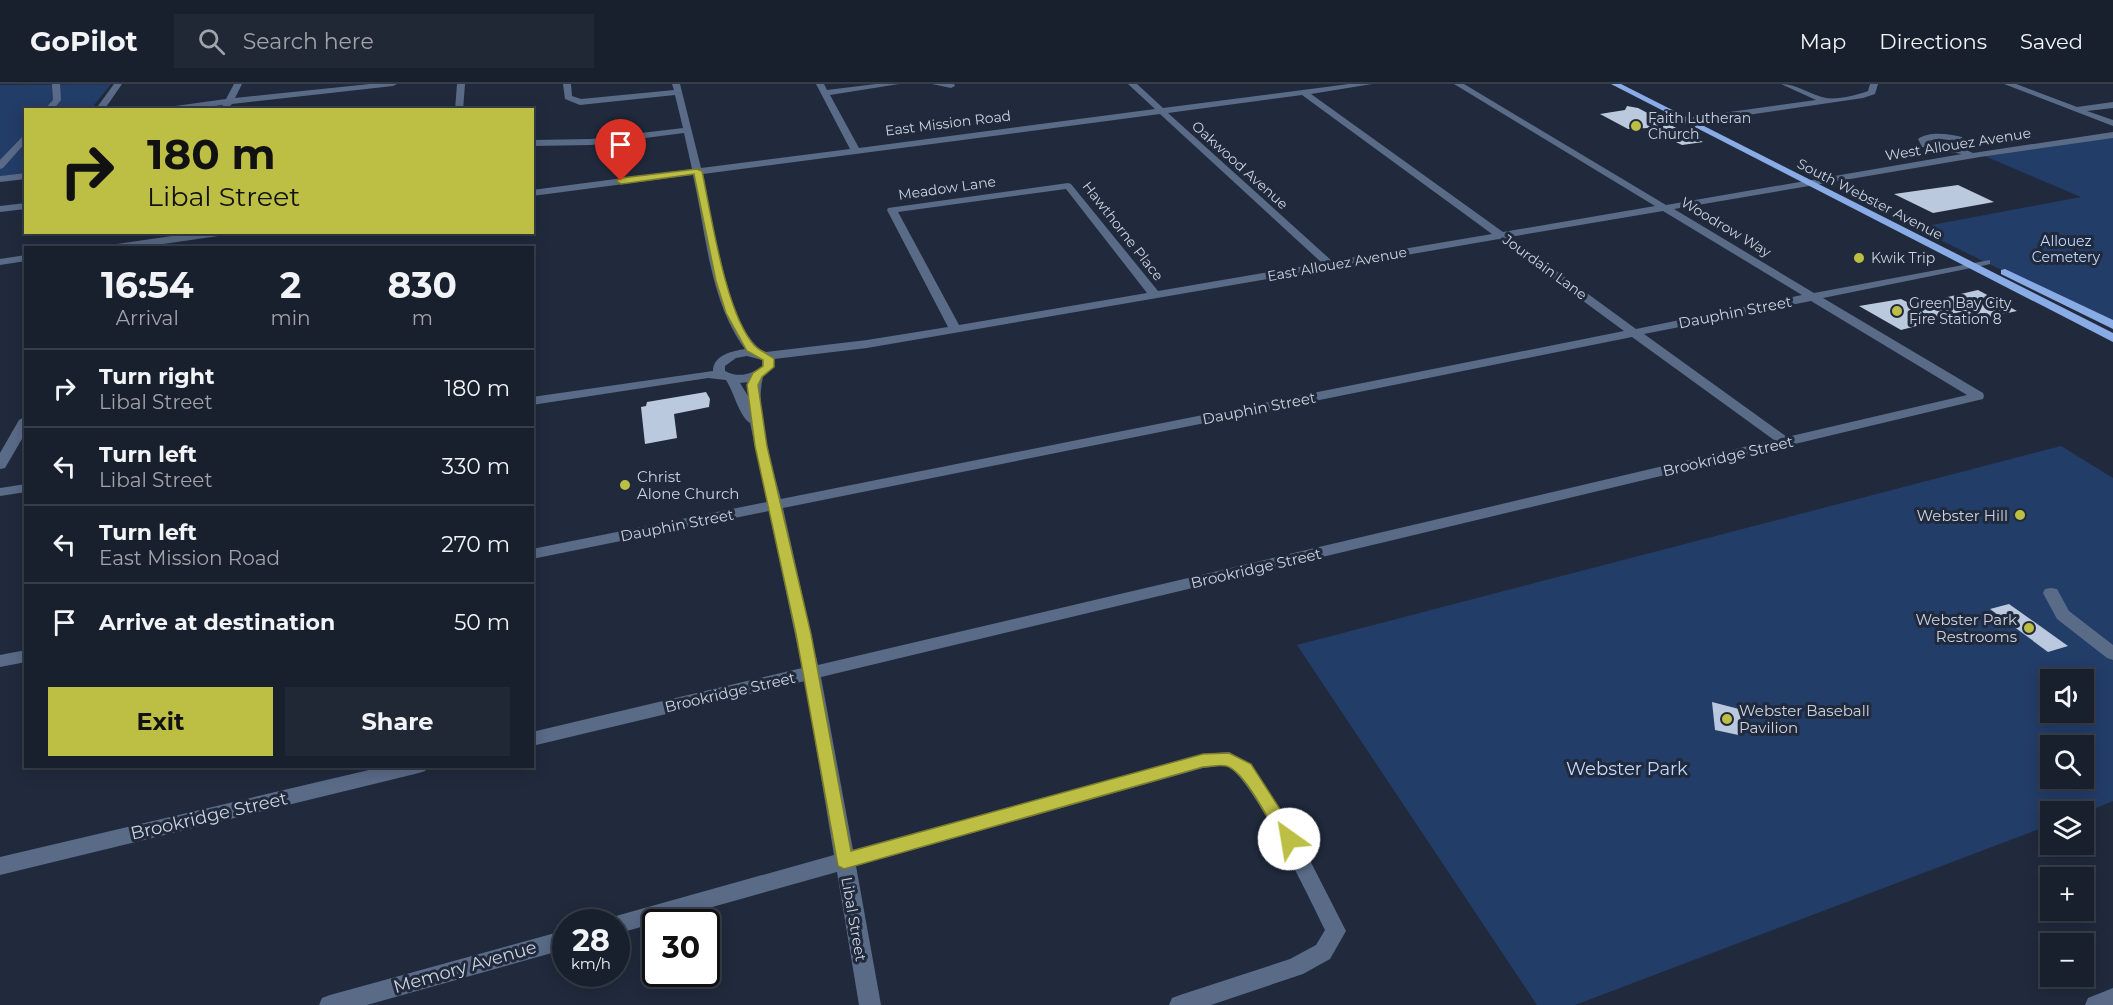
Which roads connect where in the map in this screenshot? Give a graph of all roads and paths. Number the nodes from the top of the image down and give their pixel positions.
1 (56, 84) edge
2 (118, 84) edge
3 (238, 84) edge
4 (393, 84) edge
5 (461, 84) edge
6 (567, 84) edge
7 (895, 84) edge
8 (936, 84) edge
9 (950, 84) edge
10 (1132, 84) edge
11 (1368, 84) edge
12 (1458, 84) edge
13 (1615, 84) edge
14 (1631, 84) edge
15 (1785, 84) edge
16 (1874, 84) edge
17 (2008, 84) edge
18 (677, 88) edge
19 (822, 88) edge
20 (1304, 92) junction
21 (1826, 101) junction
22 (227, 105) edge
23 (2113, 105) edge
24 (50, 108) edge
25 (100, 108) edge
26 (181, 108) edge
27 (459, 108) edge
28 (2076, 110) junction
29 (1160, 111) junction
30 (1701, 119) junction
31 (1686, 121) junction
32 (2113, 123) edge
33 (688, 130) junction
34 (2113, 135) edge
35 (24, 138) edge
36 (534, 143) edge
37 (1959, 150) dead end
38 (856, 151) junction
39 (1973, 155) junction
40 (0, 166) edge
41 (697, 171) junction
42 (24, 176) edge
43 (0, 179) edge
44 (1823, 181) junction
45 (1807, 183) junction
46 (1068, 186) joint
47 (534, 193) edge
48 (24, 206) edge
49 (1665, 208) junction
50 (0, 209) edge
51 (209, 234) edge
52 (1502, 236) junction
53 (155, 241) edge
54 (123, 246) edge
55 (24, 258) edge
56 (0, 262) edge
57 (1986, 262) junction
58 (1330, 265) junction
59 (1970, 265) junction
60 (1155, 295) junction
61 (1813, 296) junction
62 (731, 313) junction
63 (2113, 325) edge
64 (955, 329) junction
65 (1634, 332) junction
66 (2113, 338) edge
67 (867, 344) junction
68 (760, 354) junction
69 (724, 360) junction
70 (761, 374) junction
71 (727, 377) junction
72 (605, 388) junction
73 (1978, 396) joint
74 (534, 401) edge
75 (24, 423) edge
76 (1785, 442) junction
77 (761, 446) junction
78 (0, 465) edge
79 (24, 488) edge
80 (0, 492) edge
81 (776, 506) junction
82 (534, 554) edge
83 (2051, 593) dead end
84 (2113, 654) edge
85 (24, 656) edge
86 (0, 661) edge
87 (811, 673) junction
88 (534, 740) edge
89 (411, 768) edge
90 (844, 861) junction
91 (0, 866) edge
92 (630, 921) edge
93 (552, 943) edge
94 (2113, 998) edge
95 (330, 1005) edge
96 (870, 1005) edge
97 (1180, 1005) edge
98 (2096, 1005) edge

1 - 24 street
2 - 25 street
3 - 22 street
4 - 22 street
5 - 27 street
6 - 18 street
7 - 19 street
8 - 9 street
10 - 29 street, Oakwood Avenue
11 - 20 street, East Mission Road
12 - 49 street, Woodrow Way
13 - 31 main road, South Webster Avenue
14 - 30 main road, South Webster Avenue
15 - 21 street
16 - 21 street
17 - 28 street
18 - 33 street
19 - 38 street
20 - 29 street, East Mission Road
20 - 52 street, Jourdain Lane
21 - 30 street
22 - 26 street
23 - 28 street
28 - 32 street
29 - 38 street, East Mission Road
29 - 58 street, Oakwood Avenue
30 - 31 street
30 - 44 main road, South Webster Avenue
31 - 45 main road, South Webster Avenue
33 - 36 street
33 - 41 street
34 - 39 street, West Allouez Avenue
35 - 40 street
37 - 39 street
38 - 41 street, East Mission Road
39 - 44 street, West Allouez Avenue
41 - 47 street, East Mission Road
41 - 62 street
42 - 43 street
44 - 45 street, West Allouez Avenue
44 - 57 main road, South Webster Avenue
45 - 49 street, East Allouez Avenue
45 - 59 main road, South Webster Avenue
46 - 60 street, Hawthorne Place
46 - 64 street, Meadow Lane
48 - 50 street
49 - 52 street, East Allouez Avenue
49 - 61 street, Woodrow Way
51 - 53 street
52 - 58 street, East Allouez Avenue
52 - 65 street, Jourdain Lane
53 - 54 street
55 - 56 street
57 - 59 street, Dauphin Street
57 - 63 main road, South Webster Avenue
58 - 60 street, East Allouez Avenue
59 - 61 street, Dauphin Street
59 - 66 main road, South Webster Avenue
60 - 64 street, East Allouez Avenue
61 - 65 street, Dauphin Street
61 - 73 street, Woodrow Way
62 - 68 street
62 - 69 street
64 - 67 street, East Allouez Avenue
65 - 76 street, Jourdain Lane
65 - 81 street, Dauphin Street
67 - 68 street, East Allouez Avenue
67 - 70 street, East Allouez Avenue
68 - 69 street, East Allouez Avenue
68 - 70 street, Libal Street
69 - 71 street
69 - 72 street
70 - 71 street, East Allouez Avenue
70 - 77 street, Libal Street
71 - 72 street
71 - 77 street, Libal Street
72 - 74 street
73 - 76 street, Brookridge Street
75 - 78 street
76 - 87 street, Brookridge Street
77 - 81 street, Libal Street
79 - 80 street
81 - 82 street, Dauphin Street
81 - 87 street, Libal Street
83 - 84 street
85 - 86 street
87 - 88 street, Brookridge Street
87 - 90 street, Libal Street
89 - 91 street, Brookridge Street
90 - 92 street
90 - 96 street, Libal Street
90 - 97 street
93 - 95 street, Memory Avenue
94 - 98 street

